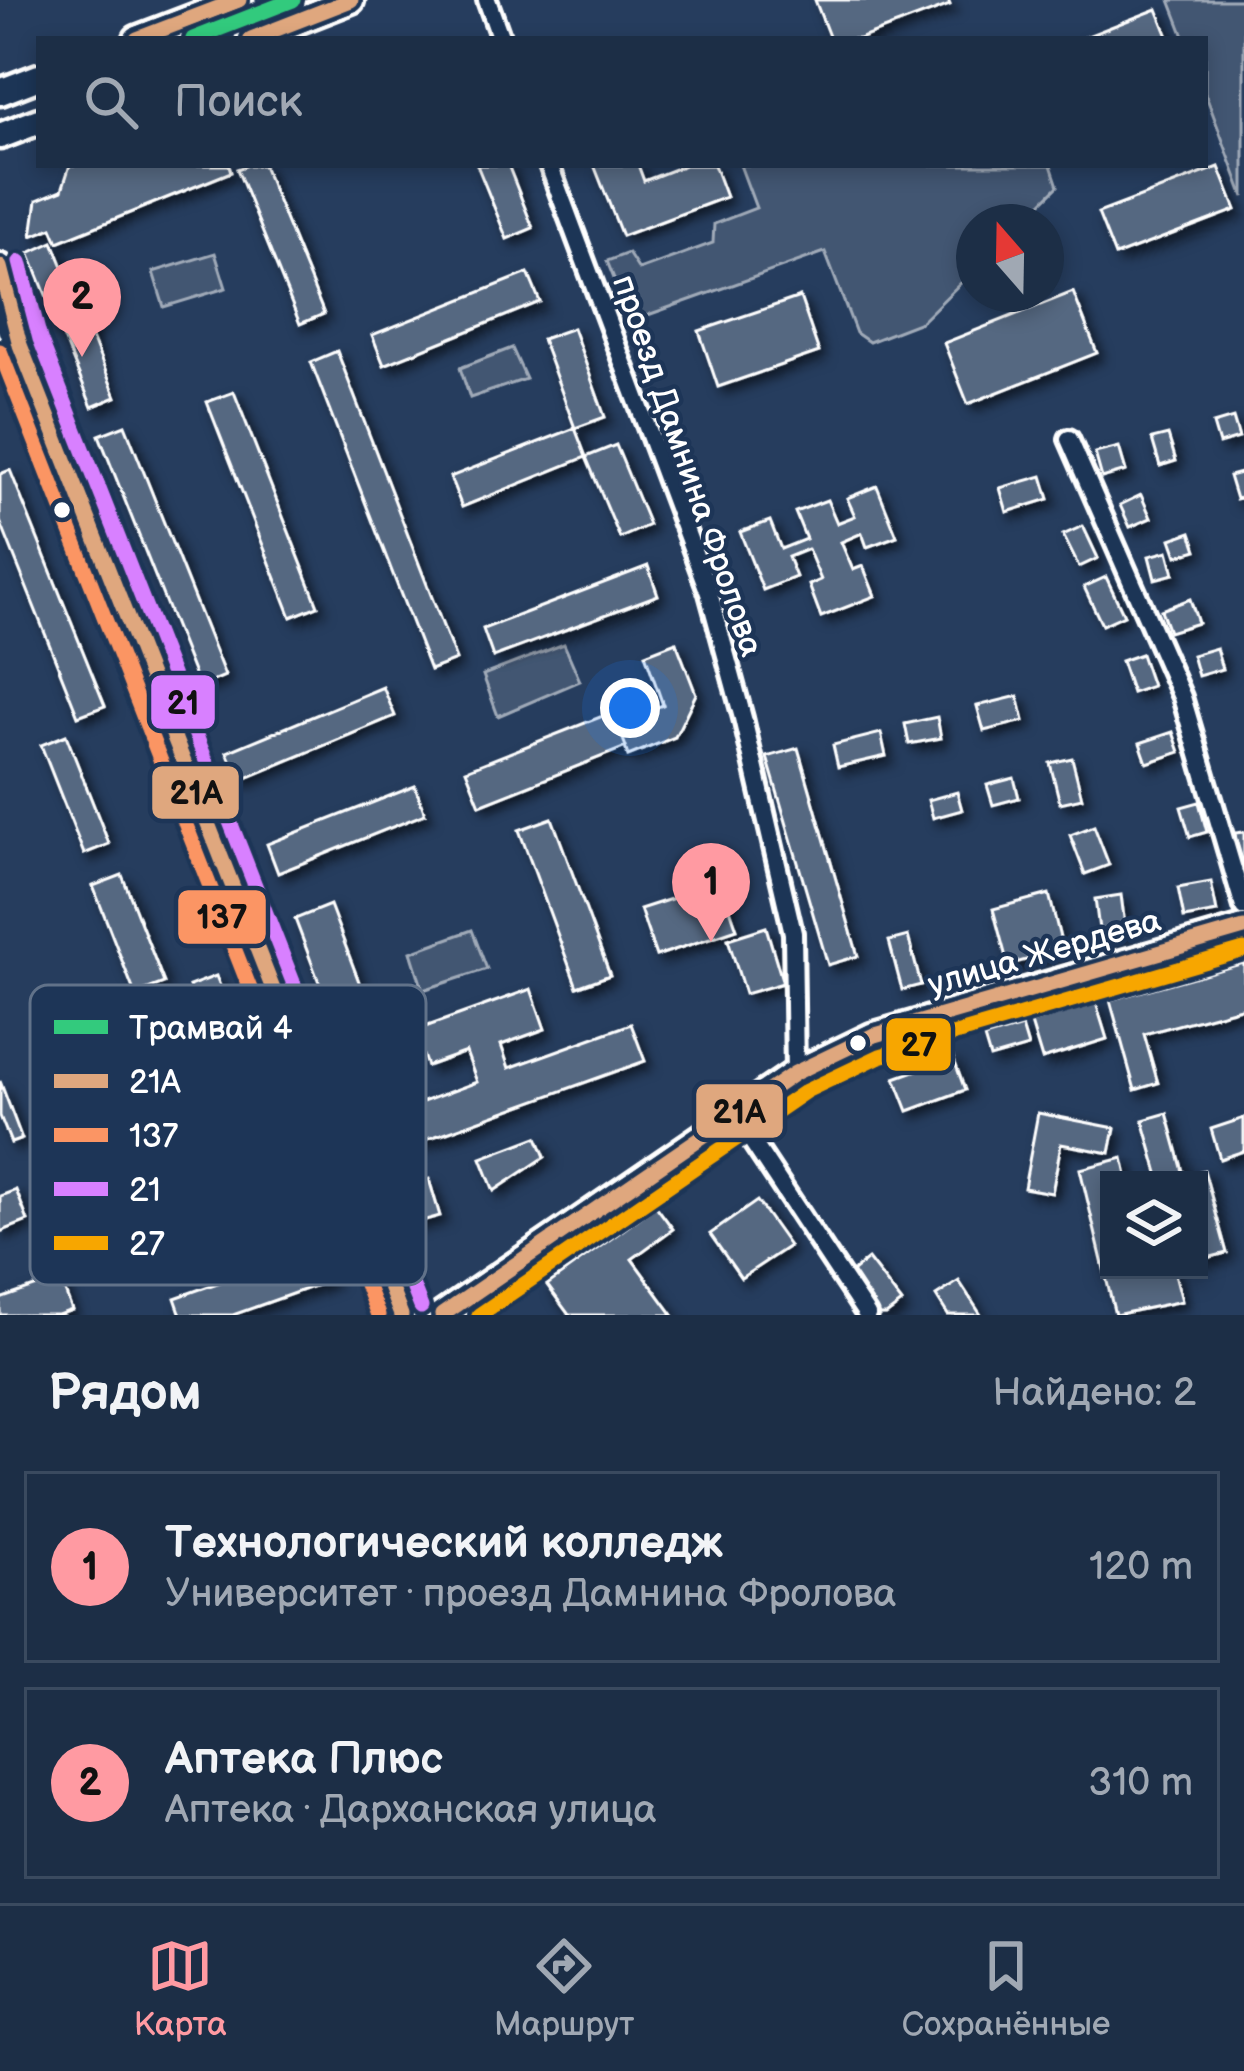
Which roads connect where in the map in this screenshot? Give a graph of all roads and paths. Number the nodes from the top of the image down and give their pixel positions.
1 (238, 0) edge
2 (351, 0) edge
3 (487, 0) edge
4 (145, 36) edge
5 (259, 36) edge
6 (500, 36) edge
7 (36, 78) edge
8 (0, 92) edge
9 (36, 122) edge
10 (0, 136) edge
11 (550, 168) edge
12 (0, 266) edge
13 (0, 304) edge
14 (20, 345) junction
15 (1069, 439) dead end
16 (1244, 907) edge
17 (1244, 928) edge
18 (271, 985) edge
19 (795, 1072) junction
20 (734, 1114) junction
21 (389, 1285) edge
22 (401, 1315) edge
23 (442, 1315) edge
24 (867, 1315) edge

1 - 4 main road
2 - 5 main road
3 - 6 street
7 - 8 main road
9 - 10 main road
11 - 19 street, проезд Дамнина Фролова
12 - 14 main road
13 - 14 main road
14 - 18 main road
15 - 16 street
17 - 19 main road, улица Жердева
19 - 20 main road, улица Жердева
20 - 23 main road, улица Жердева
20 - 24 street
21 - 22 main road

